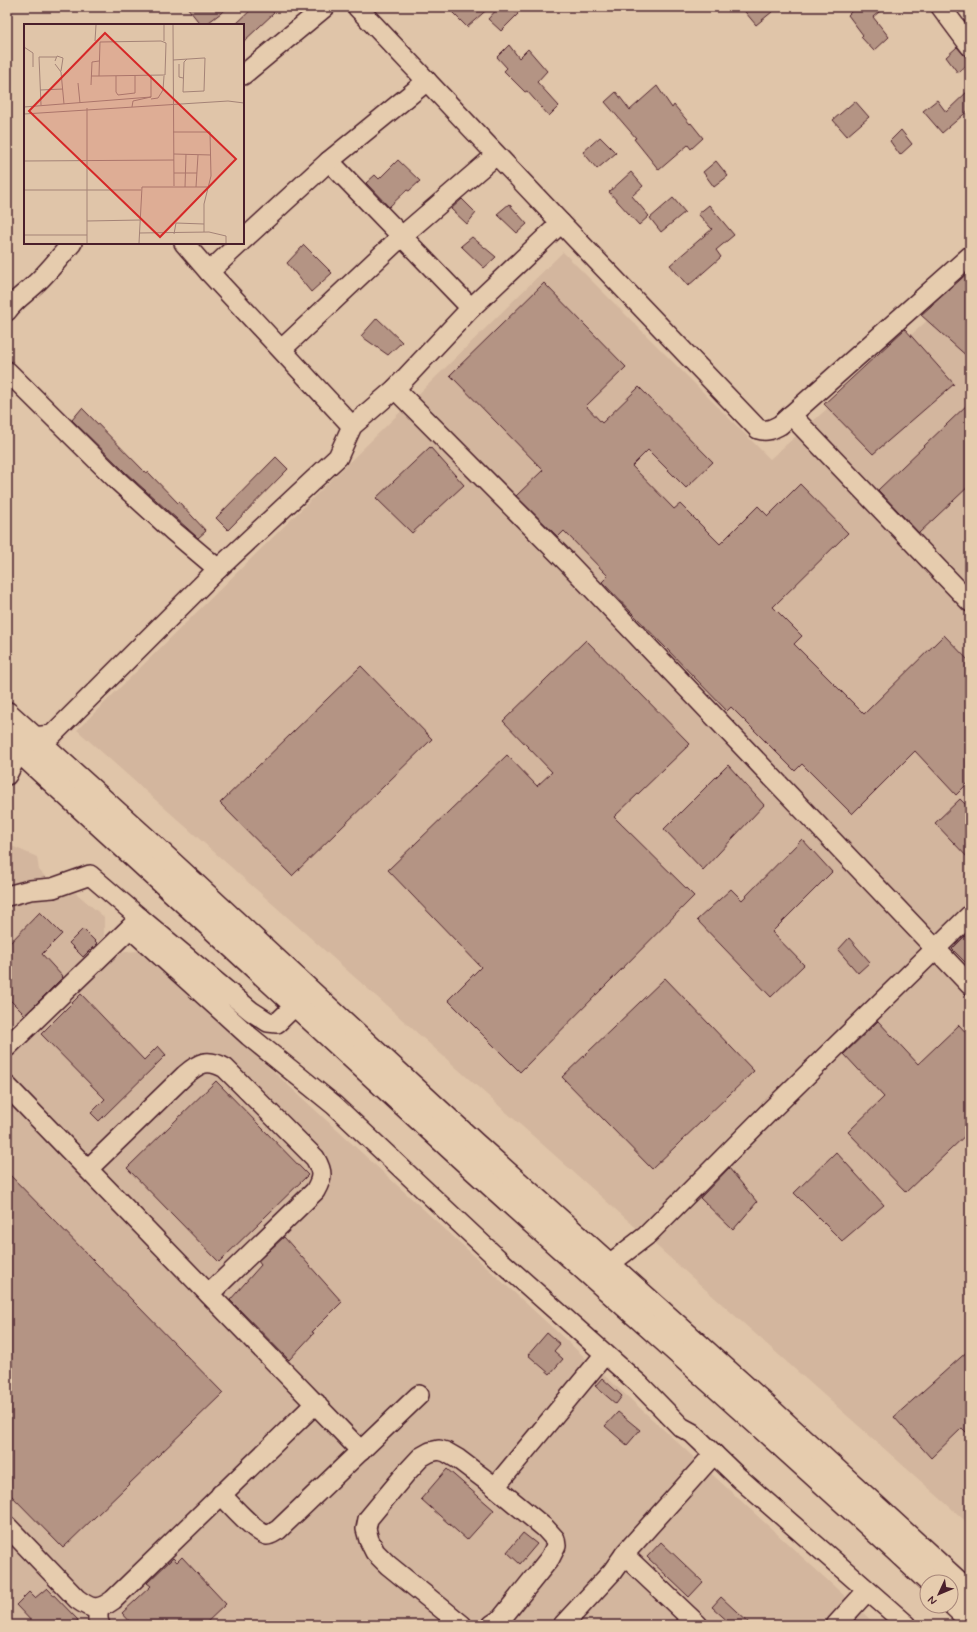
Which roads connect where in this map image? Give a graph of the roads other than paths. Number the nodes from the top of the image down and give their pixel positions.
1 (325, 7) edge
2 (357, 7) edge
3 (941, 7) edge
4 (970, 46) edge
5 (244, 74) edge
6 (427, 81) junction
7 (496, 155) junction
8 (329, 161) junction
9 (561, 223) junction
10 (402, 236) junction
11 (244, 239) edge
12 (71, 244) edge
13 (185, 244) edge
14 (239, 244) edge
15 (970, 256) edge
16 (209, 272) junction
17 (471, 308) junction
18 (7, 311) edge
19 (282, 349) junction
20 (7, 371) edge
21 (395, 389) junction
22 (791, 415) junction
23 (352, 426) junction
24 (218, 569) junction
25 (970, 602) edge
26 (7, 714) edge
27 (19, 742) edge
28 (7, 775) edge
29 (7, 896) edge
30 (970, 915) edge
31 (135, 923) junction
32 (935, 949) junction
33 (970, 985) edge
34 (303, 998) junction
35 (7, 1047) edge
36 (7, 1086) edge
37 (88, 1169) junction
38 (600, 1270) junction
39 (209, 1294) junction
40 (605, 1354) junction
41 (419, 1395) dead end
42 (316, 1403) junction
43 (361, 1451) junction
44 (714, 1454) junction
45 (495, 1487) junction
46 (221, 1494) junction
47 (7, 1526) edge
48 (624, 1555) junction
49 (921, 1574) edge
50 (868, 1591) junction
51 (970, 1593) edge
52 (959, 1610) edge
53 (99, 1617) edge
54 (970, 1620) edge
55 (462, 1625) edge
56 (492, 1625) edge
57 (563, 1625) edge
58 (698, 1625) edge
59 (836, 1625) edge
60 (907, 1625) edge

1 - 5 street
2 - 6 street
3 - 4 street
6 - 7 street
6 - 8 street
7 - 9 street
7 - 10 street
8 - 10 street
8 - 11 street
9 - 17 street
9 - 22 street
10 - 17 street
10 - 19 street
12 - 18 street
13 - 16 street
14 - 16 street
15 - 22 street
16 - 19 street
17 - 21 street
19 - 23 street
20 - 24 street
21 - 23 street
21 - 32 street
22 - 25 street
23 - 24 street
24 - 27 street
26 - 27 main road
27 - 28 street
27 - 34 main road
29 - 31 street
30 - 32 street
31 - 34 street
31 - 35 street
31 - 40 street
32 - 33 street
32 - 38 street
34 - 38 main road
36 - 37 street
37 - 39 street
37 - 39 street
38 - 49 main road
38 - 51 main road
39 - 42 street
40 - 44 street
40 - 45 street
41 - 43 street
42 - 43 street
42 - 46 street
43 - 46 street
44 - 48 street
44 - 50 street
45 - 55 street
45 - 56 street
46 - 53 street
47 - 53 street
48 - 57 street
48 - 58 street
50 - 59 street
50 - 60 street
52 - 54 main road

